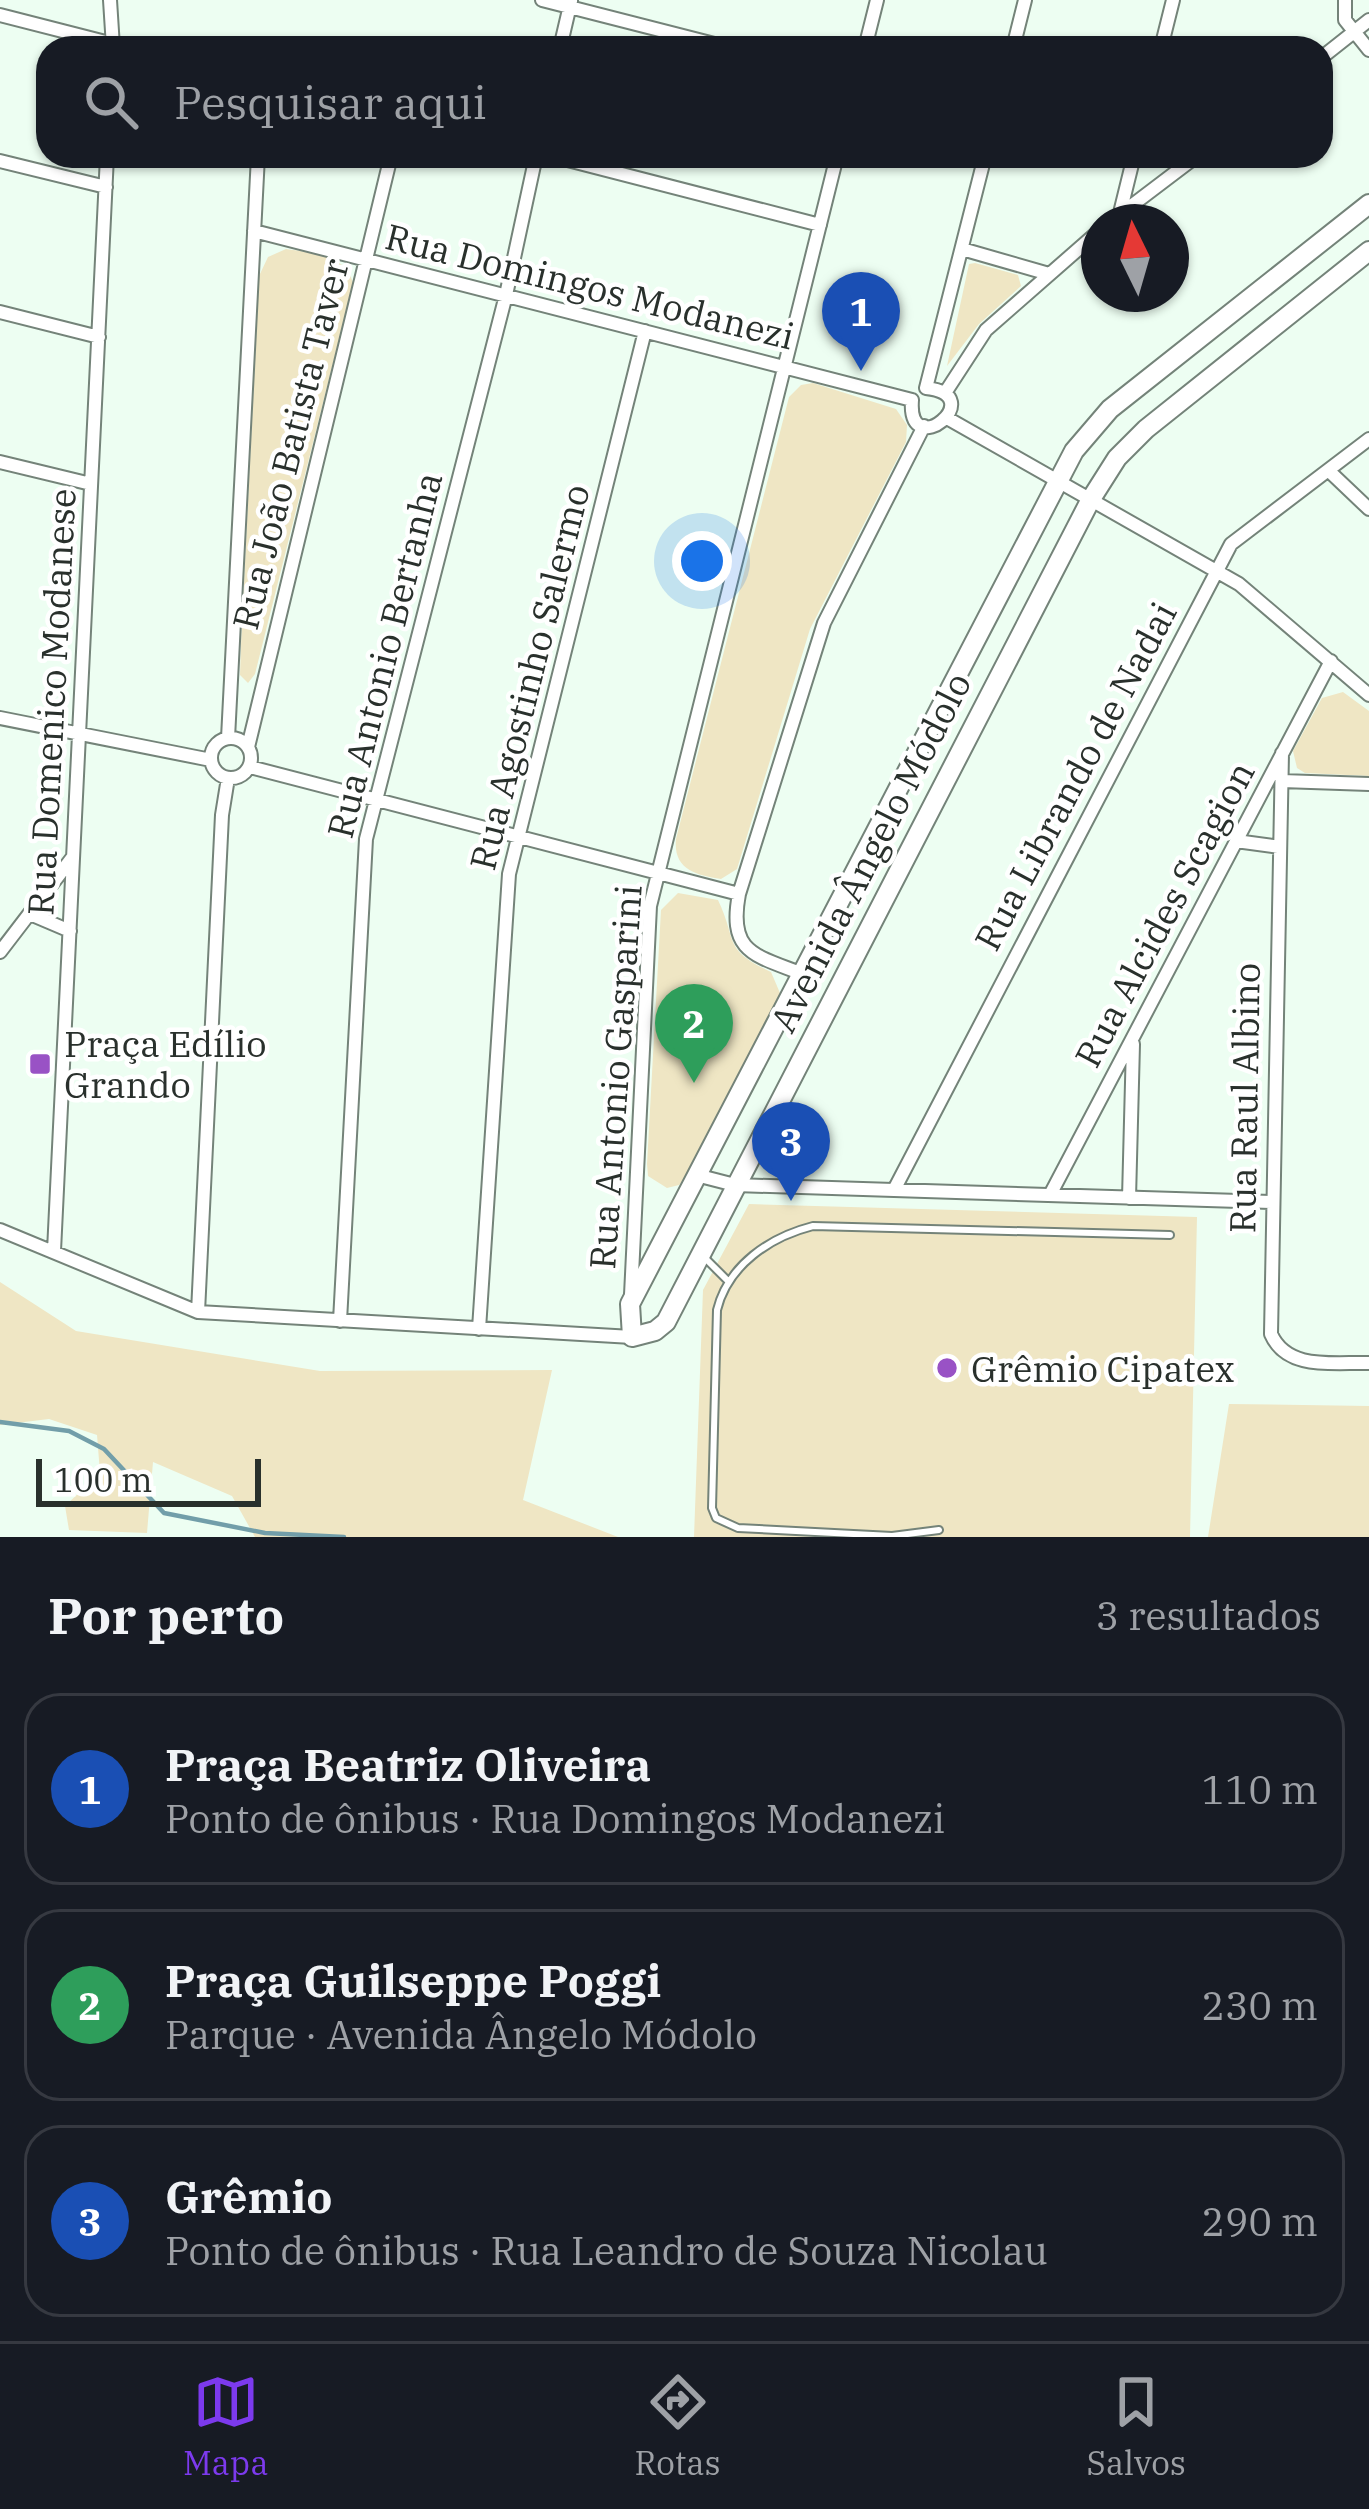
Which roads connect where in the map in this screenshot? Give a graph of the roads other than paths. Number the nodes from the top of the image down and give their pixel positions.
1 (110, 0) edge
2 (542, 0) edge
3 (877, 0) edge
4 (1025, 0) edge
5 (1173, 0) edge
6 (1345, 0) edge
7 (570, 3) edge
8 (0, 15) edge
9 (1369, 20) edge
10 (1354, 32) junction
11 (77, 36) edge
12 (112, 36) edge
13 (563, 36) edge
14 (687, 36) edge
15 (868, 36) edge
16 (1016, 36) edge
17 (1164, 36) edge
18 (1333, 49) edge
19 (1369, 50) edge
20 (0, 161) edge
21 (107, 168) edge
22 (257, 168) edge
23 (388, 168) edge
24 (533, 168) edge
25 (599, 168) edge
26 (834, 168) edge
27 (982, 168) edge
28 (1130, 168) edge
29 (1181, 168) edge
30 (106, 187) junction
31 (1119, 204) edge
32 (1133, 204) edge
33 (1369, 204) edge
34 (820, 225) junction
35 (254, 231) junction
36 (1081, 246) edge
37 (962, 249) junction
38 (1369, 251) edge
39 (365, 259) junction
40 (1049, 274) junction
41 (506, 296) junction
42 (0, 312) edge
43 (645, 331) junction
44 (99, 337) junction
45 (786, 368) junction
46 (926, 388) junction
47 (944, 393) junction
48 (912, 400) junction
49 (947, 418) junction
50 (924, 426) junction
51 (1369, 439) edge
52 (0, 461) edge
53 (1329, 471) junction
54 (1058, 481) junction
55 (92, 484) junction
56 (1091, 499) junction
57 (1369, 508) edge
58 (1216, 571) junction
59 (1330, 661) junction
60 (230, 688) junction
61 (262, 690) junction
62 (1369, 695) edge
63 (2, 721) edge
64 (79, 731) junction
65 (228, 738) junction
66 (248, 747) junction
67 (1282, 753) junction
68 (211, 760) junction
69 (250, 767) junction
70 (228, 778) junction
71 (1282, 781) junction
72 (1369, 784) edge
73 (375, 800) junction
74 (517, 836) junction
75 (1236, 841) junction
76 (1280, 847) junction
77 (73, 857) junction
78 (659, 873) junction
79 (739, 894) junction
80 (30, 914) junction
81 (70, 931) junction
82 (0, 952) edge
83 (800, 974) junction
84 (1133, 1036) junction
85 (700, 1176) junction
86 (735, 1185) junction
87 (895, 1190) junction
88 (1050, 1195) junction
89 (1130, 1198) junction
90 (1270, 1202) junction
91 (0, 1230) edge
92 (1170, 1235) dead end
93 (54, 1251) junction
94 (700, 1252) junction
95 (729, 1282) junction
96 (630, 1304) junction
97 (198, 1312) junction
98 (340, 1321) junction
99 (479, 1329) junction
100 (632, 1336) junction
101 (1369, 1363) edge
102 (939, 1530) dead end

1 - 12 street
2 - 7 street
3 - 15 street
4 - 16 street
5 - 17 street
6 - 10 street
7 - 13 street
7 - 14 street
8 - 11 street
9 - 10 street
10 - 18 street
10 - 19 street
20 - 30 street
21 - 30 street, Rua Domenico Modanese
22 - 35 street
23 - 39 street, Rua João Batista Taver
24 - 41 street, Rua Antonio Bertanha
25 - 34 street
26 - 34 street, Rua Antonio Gasparini
27 - 37 street
28 - 31 street
29 - 32 street
30 - 44 street, Rua Domenico Modanese
33 - 54 street, Avenida Ângelo Módolo
34 - 45 street, Rua Antonio Gasparini
35 - 39 street, Rua Domingos Modanezi
35 - 60 street
36 - 40 street
37 - 40 street
37 - 46 street
38 - 56 street, Avenida Ângelo Módolo
39 - 41 street, Rua Domingos Modanezi
39 - 61 street, Rua João Batista Taver
40 - 47 street
41 - 43 street, Rua Domingos Modanezi
41 - 73 street, Rua Antonio Bertanha
42 - 44 street
43 - 45 street, Rua Domingos Modanezi
43 - 74 street, Rua Agostinho Salermo
44 - 55 street, Rua Domenico Modanese
45 - 48 street, Rua Domingos Modanezi
45 - 78 street, Rua Antonio Gasparini
46 - 47 street
46 - 48 street
47 - 49 street
48 - 50 street
49 - 50 street
49 - 54 street
50 - 79 street
51 - 53 street, Rua Librando de Nadai
52 - 55 street
53 - 57 street
53 - 58 street, Rua Librando de Nadai
54 - 56 street
54 - 83 street, Avenida Ângelo Módolo
55 - 64 street, Rua Domenico Modanese
56 - 58 street
56 - 86 street, Avenida Ângelo Módolo
58 - 59 street
58 - 87 street, Rua Librando de Nadai
59 - 62 street
59 - 67 street, Rua Alcides Scagion
60 - 61 street
60 - 65 street
61 - 66 street, Rua João Batista Taver
63 - 64 street
64 - 68 street
64 - 77 street, Rua Domenico Modanese
65 - 66 street
65 - 68 street
66 - 69 street
67 - 71 street, Rua Raul Albino
67 - 75 street, Rua Alcides Scagion
68 - 70 street
69 - 70 street
69 - 73 street
70 - 97 street
71 - 72 street
71 - 76 street, Rua Raul Albino
73 - 74 street
73 - 98 street, Rua Antonio Bertanha
74 - 78 street
74 - 99 street, Rua Agostinho Salermo
75 - 76 street
75 - 84 street, Rua Alcides Scagion
76 - 90 street, Rua Raul Albino
77 - 80 street
77 - 81 street, Rua Domenico Modanese
78 - 79 street
78 - 96 street, Rua Antonio Gasparini
79 - 83 street
80 - 81 street
80 - 82 street
81 - 93 street, Rua Domenico Modanese
83 - 85 street, Avenida Ângelo Módolo
84 - 88 street, Rua Alcides Scagion
84 - 89 street
85 - 86 street
85 - 96 street, Avenida Ângelo Módolo
86 - 87 street
86 - 94 street, Avenida Ângelo Módolo
87 - 88 street
88 - 89 street
89 - 90 street
90 - 101 street, Rua Raul Albino
91 - 93 street
92 - 95 lane
93 - 97 street
94 - 95 lane
94 - 100 street, Avenida Ângelo Módolo
95 - 102 lane
96 - 100 street
97 - 98 street
98 - 99 street
99 - 100 street

